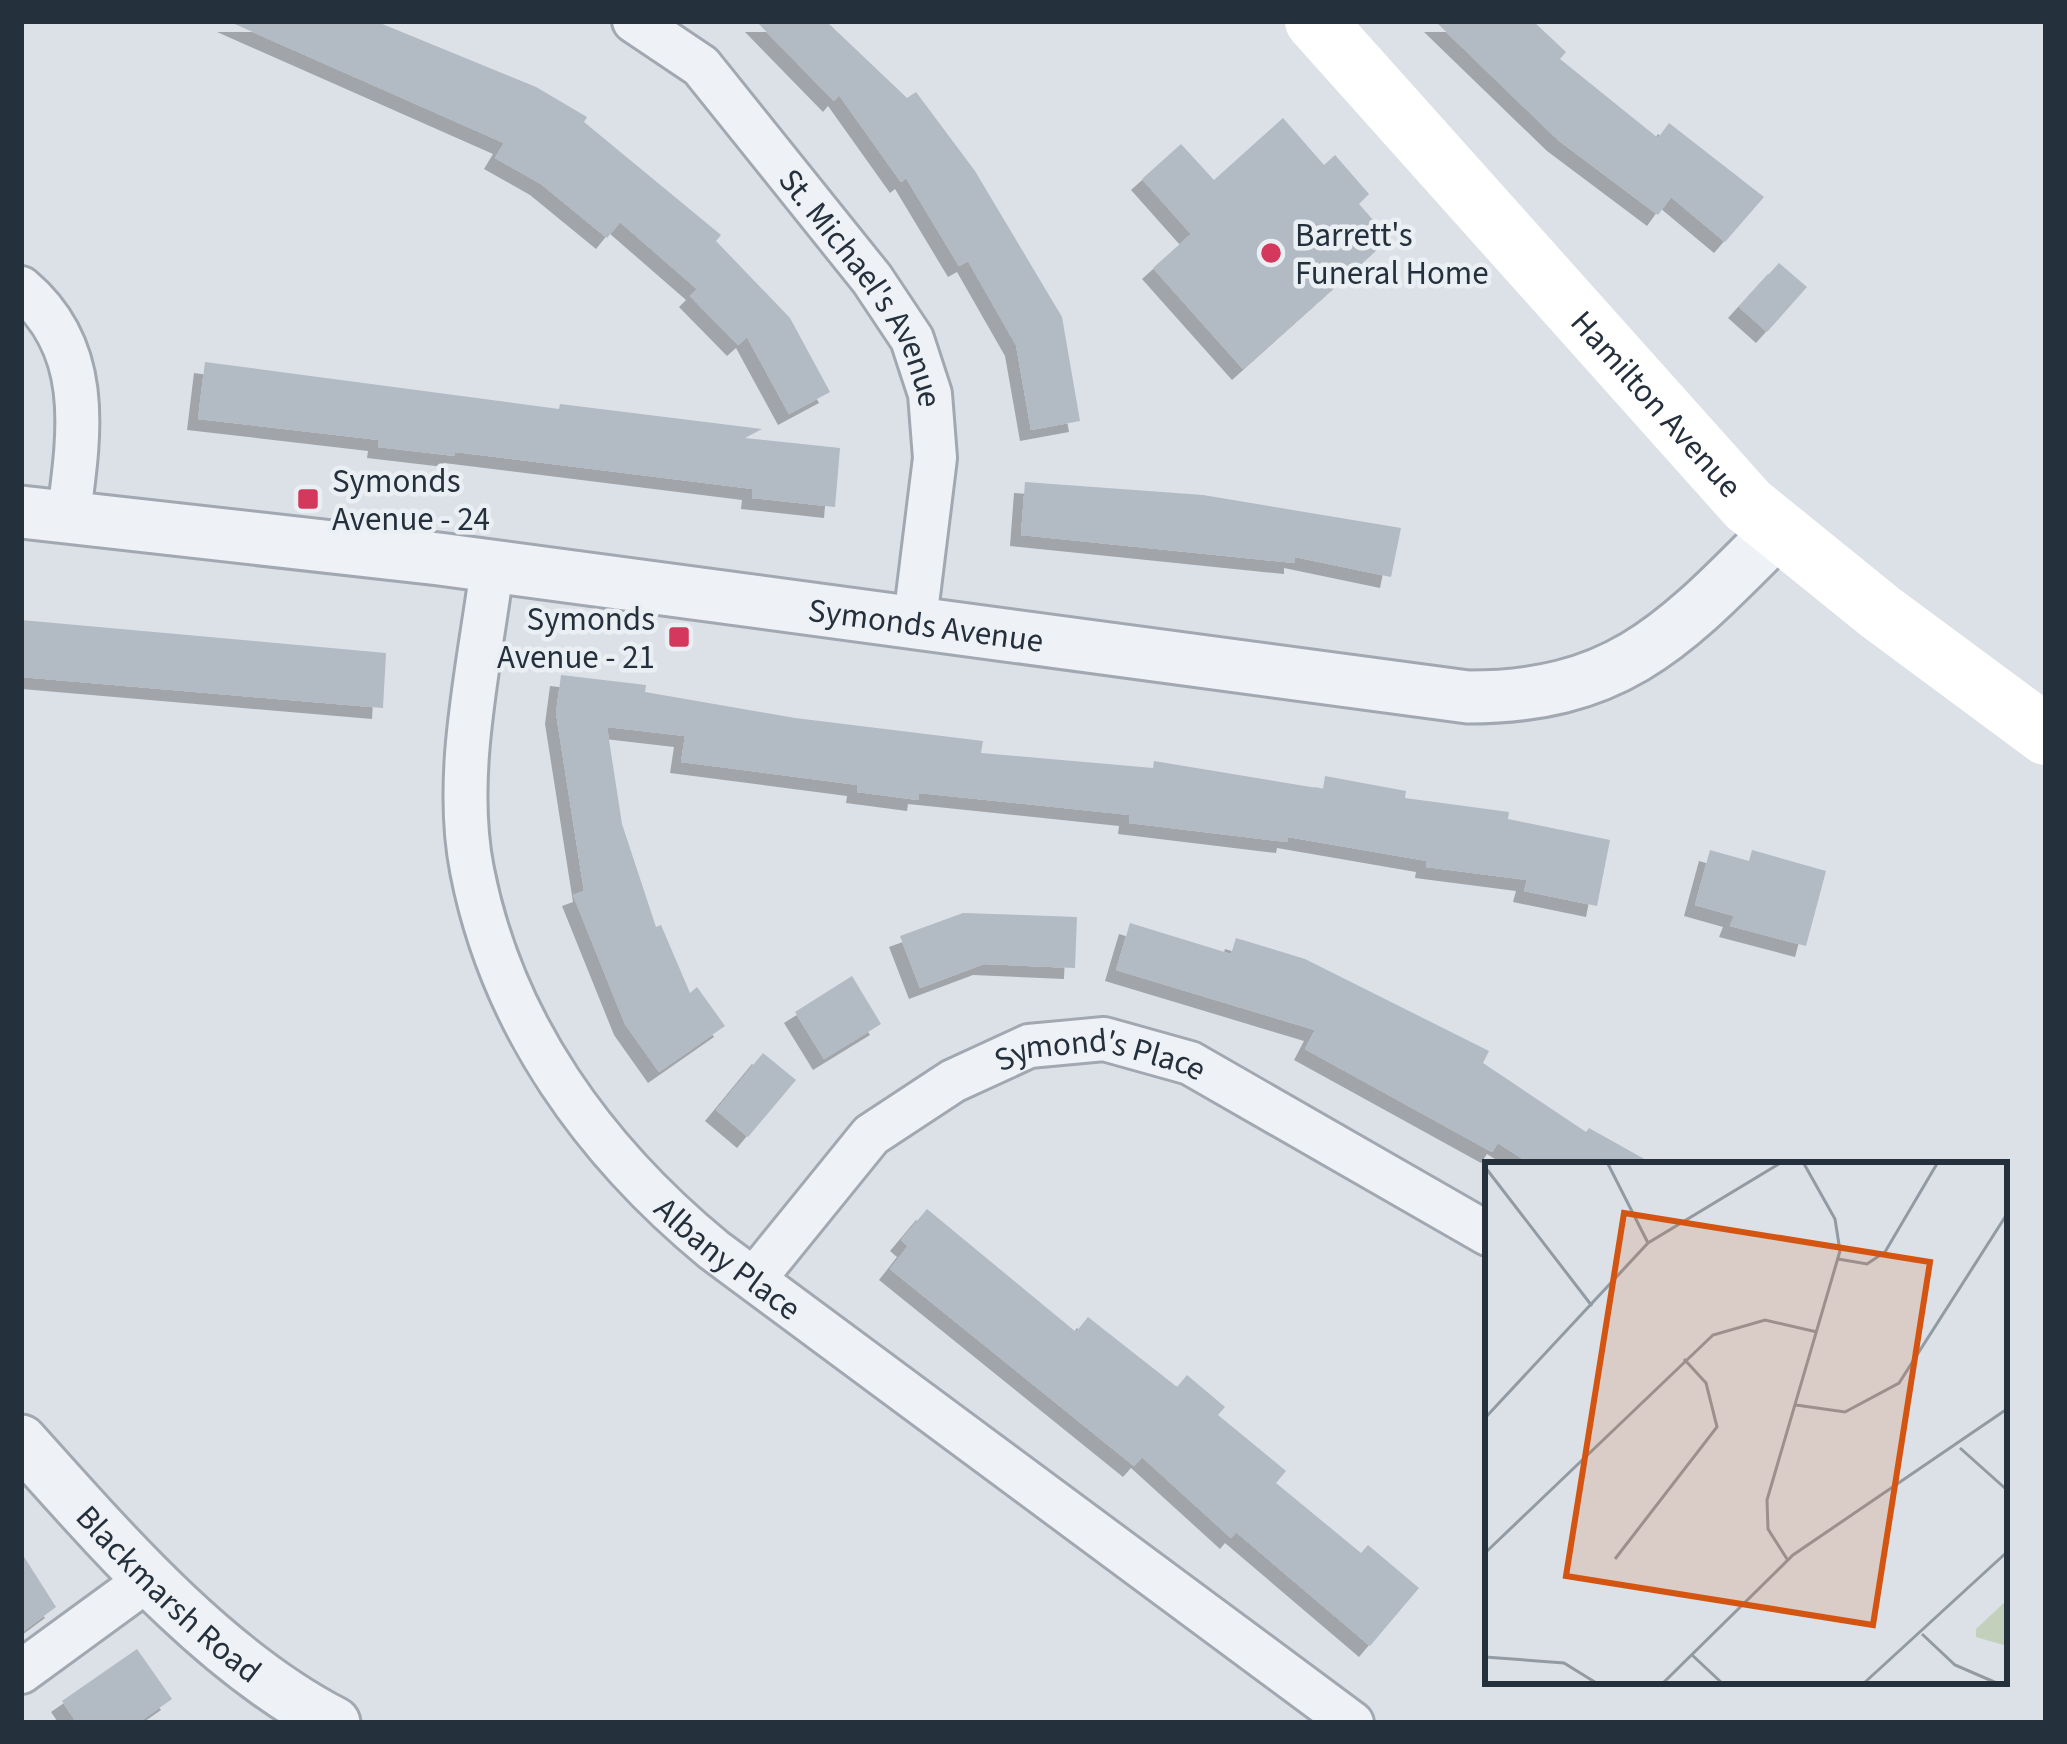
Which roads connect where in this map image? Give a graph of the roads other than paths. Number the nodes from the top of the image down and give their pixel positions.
1 (634, 21) edge
2 (1315, 21) edge
3 (21, 288) edge
4 (45, 512) edge
5 (1778, 531) junction
6 (492, 568) junction
7 (915, 620) junction
8 (2046, 735) edge
9 (1485, 1232) edge
10 (755, 1278) junction
11 (21, 1441) edge
12 (147, 1580) junction
13 (21, 1672) edge
14 (334, 1723) edge
15 (1352, 1723) edge

1 - 7 street, St. Michael's Avenue
2 - 5 main road, Hamilton Avenue
3 - 4 street
4 - 6 street, Symonds Avenue
5 - 7 street, Symonds Avenue
5 - 8 main road, Hamilton Avenue
6 - 7 street, Symonds Avenue
6 - 10 street, Albany Place
9 - 10 street, Symond's Place
10 - 15 street, Albany Place
11 - 12 street, Blackmarsh Road
12 - 13 street
12 - 14 street, Blackmarsh Road

